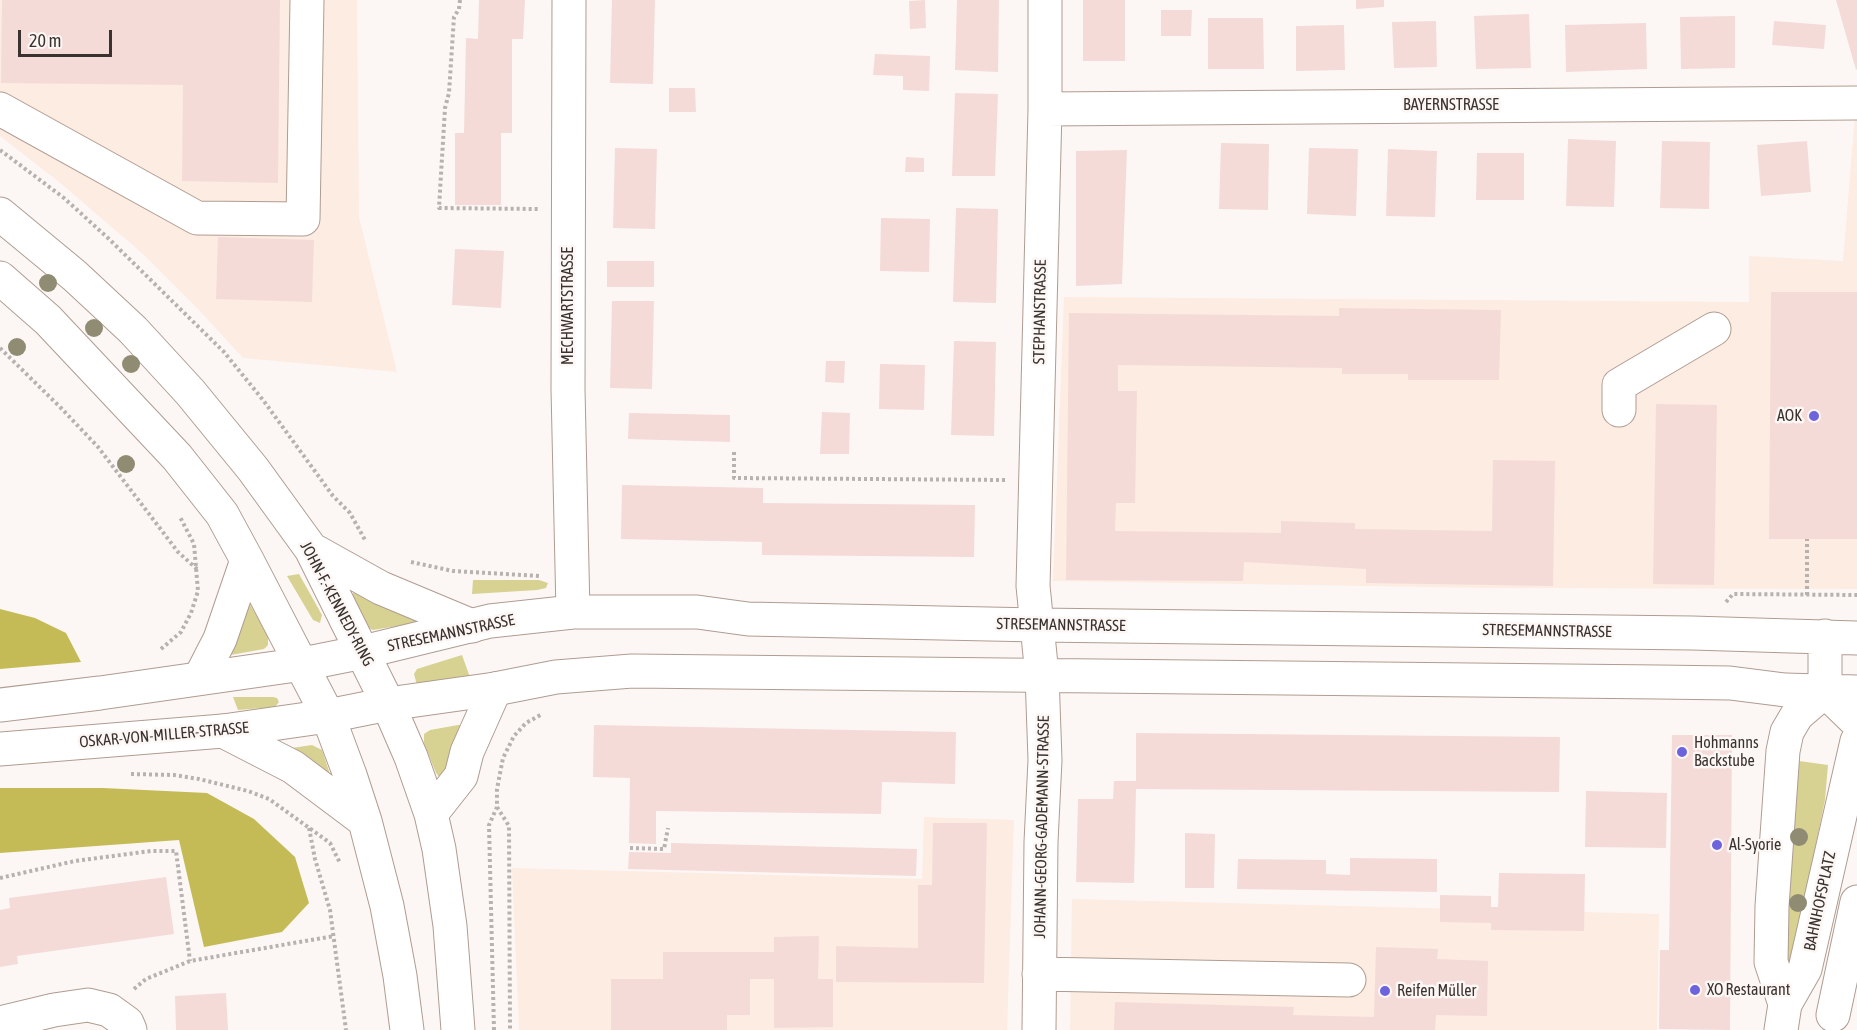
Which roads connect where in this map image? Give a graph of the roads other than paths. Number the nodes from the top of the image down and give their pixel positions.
1 (307, 0) edge
2 (569, 0) edge
3 (1045, 0) edge
4 (1857, 103) edge
5 (0, 109) edge
6 (1045, 109) junction
7 (0, 214) edge
8 (0, 278) edge
9 (1714, 329) dead end
10 (1618, 410) dead end
11 (311, 549) junction
12 (247, 560) junction
13 (573, 598) junction
14 (1037, 625) junction
15 (472, 626) junction
16 (1305, 628) junction
17 (1825, 636) junction
18 (1857, 638) edge
19 (363, 652) junction
20 (303, 664) junction
21 (1042, 675) junction
22 (200, 678) junction
23 (1304, 679) junction
24 (495, 689) junction
25 (1825, 691) junction
26 (1857, 692) edge
27 (388, 704) junction
28 (0, 705) edge
29 (328, 716) junction
30 (1857, 722) edge
31 (223, 731) junction
32 (1857, 741) edge
33 (0, 749) edge
34 (1851, 798) edge
35 (431, 814) junction
36 (364, 821) junction
37 (1857, 902) edge
38 (1039, 974) junction
39 (1349, 980) dead end
40 (1783, 1017) edge
41 (1845, 1018) edge
42 (120, 1020) edge
43 (0, 1023) edge
44 (407, 1030) edge
45 (458, 1030) edge
46 (1039, 1030) edge

1 - 5 street
2 - 13 street, MECHWARTSTRASSE
3 - 6 street, STEPHANSTRASSE
4 - 6 street, BAYERNSTRASSE
6 - 14 street, STEPHANSTRASSE
7 - 11 street, JOHN-F.-KENNEDY-RING
8 - 12 street
9 - 10 street
11 - 15 street
11 - 19 street, JOHN-F.-KENNEDY-RING
12 - 20 street
12 - 22 street
13 - 14 street, STRESEMANNSTRASSE
13 - 15 street, STRESEMANNSTRASSE
14 - 16 street, STRESEMANNSTRASSE
14 - 21 street, JOHANN-GEORG-GADEMANN-STRASSE
15 - 19 street, STRESEMANNSTRASSE
16 - 17 street, STRESEMANNSTRASSE
16 - 23 street
17 - 18 street, STRESEMANNSTRASSE
17 - 25 street
19 - 20 street, STRESEMANNSTRASSE
19 - 27 street, JOHN-F.-KENNEDY-RING
20 - 22 street
20 - 29 street
21 - 23 street
21 - 24 street
21 - 38 street, JOHANN-GEORG-GADEMANN-STRASSE
22 - 28 street
23 - 25 street
24 - 27 street
24 - 35 street
25 - 26 street
25 - 30 street
25 - 40 street
27 - 29 street
27 - 35 street, JOHN-F.-KENNEDY-RING
29 - 31 street, OSKAR-VON-MILLER-STRASSE
29 - 36 street
31 - 33 street, OSKAR-VON-MILLER-STRASSE
31 - 36 street
32 - 34 street, BAHNHOFSPLATZ
34 - 40 street, BAHNHOFSPLATZ
35 - 45 street, JOHN-F.-KENNEDY-RING
36 - 44 street
37 - 41 street
38 - 39 street
38 - 46 street, JOHANN-GEORG-GADEMANN-STRASSE
40 - 41 street
42 - 43 street

